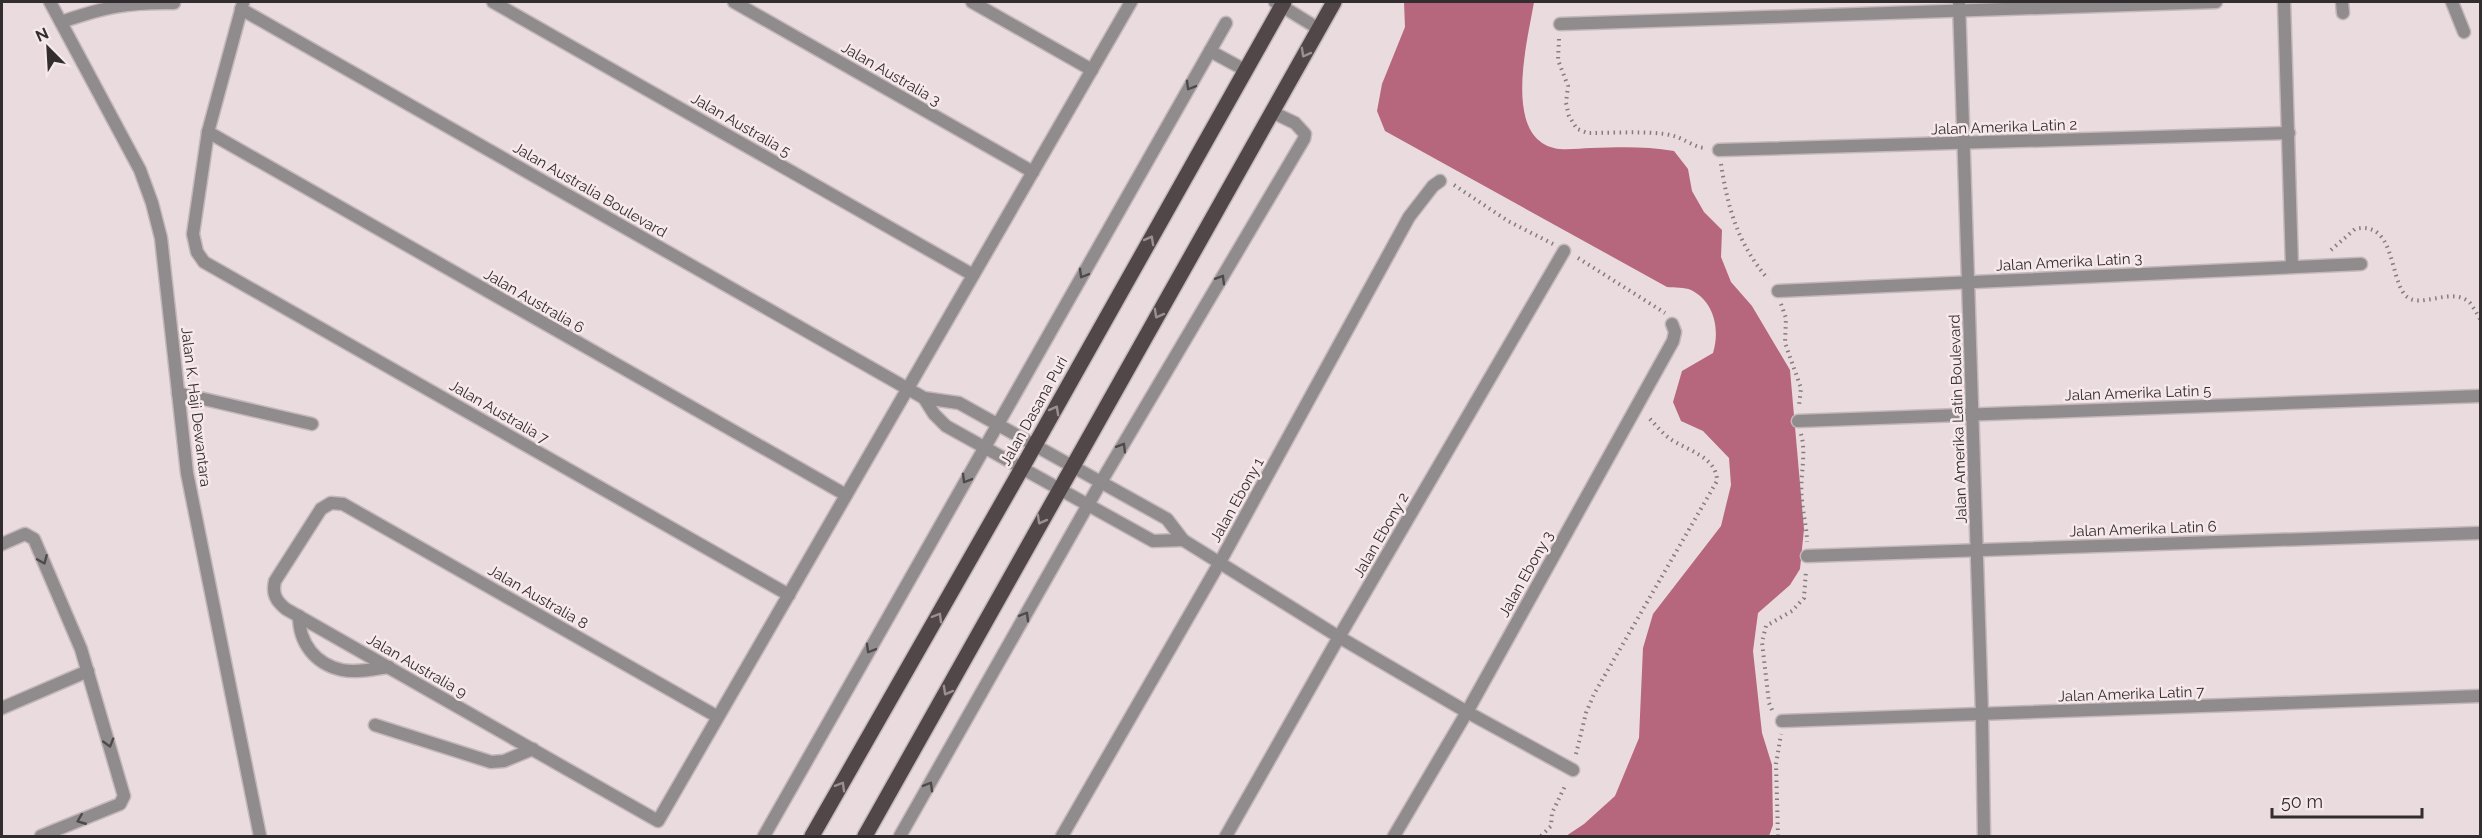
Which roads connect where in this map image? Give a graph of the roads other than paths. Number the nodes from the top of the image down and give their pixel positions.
1 (50, 2) edge
2 (139, 2) edge
3 (493, 2) edge
4 (734, 2) edge
5 (972, 2) edge
6 (1131, 2) edge
7 (1332, 2) edge
8 (2216, 2) edge
9 (2284, 2) edge
10 (2452, 2) edge
11 (174, 3) dead end
12 (1280, 3) edge
13 (242, 5) edge
14 (1959, 6) edge
15 (61, 22) junction
16 (1226, 23) dead end
17 (1560, 24) road end
18 (1319, 29) junction
19 (2464, 32) dead end
20 (1210, 51) junction
21 (1092, 70) junction
22 (1245, 70) junction
23 (1272, 112) junction
24 (208, 132) junction
25 (2289, 134) junction
26 (1964, 143) junction
27 (1719, 150) road end
28 (1033, 172) junction
29 (1440, 181) road end
30 (1564, 251) road end
31 (2361, 264) dead end
32 (2292, 267) junction
33 (973, 275) junction
34 (1968, 282) junction
35 (1778, 291) road end
36 (1672, 324) road end
37 (908, 388) junction
38 (178, 393) junction
39 (2481, 396) edge
40 (924, 398) junction
41 (1972, 414) junction
42 (1797, 421) road end
43 (312, 424) dead end
44 (997, 424) junction
45 (1035, 445) junction
46 (984, 447) junction
47 (1072, 466) junction
48 (1022, 468) junction
49 (1101, 482) junction
50 (1059, 488) junction
51 (846, 495) junction
52 (343, 504) joint
53 (1088, 505) junction
54 (2481, 533) edge
55 (1183, 540) junction
56 (2, 544) edge
57 (1977, 550) junction
58 (1807, 556) road end
59 (1220, 562) junction
60 (789, 595) junction
61 (299, 616) junction
62 (1339, 637) junction
63 (389, 667) junction
64 (88, 671) junction
65 (2481, 696) edge
66 (2, 708) edge
67 (1467, 712) junction
68 (1982, 714) junction
69 (718, 717) junction
70 (1782, 721) road end
71 (375, 725) dead end
72 (533, 749) junction
73 (1573, 770) road end
74 (41, 837) edge
75 (260, 837) edge
76 (764, 837) edge
77 (812, 837) edge
78 (866, 837) edge
79 (900, 837) edge
80 (1062, 837) edge
81 (1226, 837) edge
82 (1395, 837) edge
83 (1984, 837) edge

1 - 15 street, Jalan K. Haji Dewantara
2 - 11 street
2 - 15 street
3 - 33 street, Jalan Australia 5
4 - 28 street, Jalan Australia 3
5 - 21 street
6 - 21 street
7 - 18 main road
8 - 14 street
9 - 25 street
10 - 19 street
12 - 18 street
12 - 22 main road, Jalan Dasana Puri
13 - 24 street
13 - 37 street, Jalan Australia Boulevard
14 - 17 street
14 - 26 street, Jalan Amerika Latin Boulevard
15 - 38 street, Jalan K. Haji Dewantara
16 - 20 street
18 -> 23 main road
20 - 22 street
20 -> 44 street
21 - 28 street
45 -> 22 main road, Jalan Dasana Puri
23 -> 47 main road
49 -> 23 street
24 - 51 street, Jalan Australia 6
24 - 60 street, Jalan Australia 7
25 - 26 street, Jalan Amerika Latin 2
25 - 32 street
26 - 27 street, Jalan Amerika Latin 2
26 - 34 street, Jalan Amerika Latin Boulevard
28 - 33 street
29 - 59 street, Jalan Ebony 1
30 - 62 street, Jalan Ebony 2
31 - 32 street, Jalan Amerika Latin 3
32 - 34 street, Jalan Amerika Latin 3
33 - 37 street
34 - 35 street, Jalan Amerika Latin 3
34 - 41 street, Jalan Amerika Latin Boulevard
36 - 67 street, Jalan Ebony 3
37 - 40 street, Jalan Australia Boulevard
37 - 51 street
38 - 43 street
38 - 75 street, Jalan K. Haji Dewantara
39 - 41 street, Jalan Amerika Latin 5
40 - 44 street
40 - 46 street
41 - 42 street, Jalan Amerika Latin 5
41 - 57 street, Jalan Amerika Latin Boulevard
44 - 45 street
44 - 46 street
45 - 47 street
45 - 48 main road, Jalan Dasana Puri
46 - 48 street
46 -> 76 street
47 - 49 street
47 - 50 main road
48 - 50 street
77 -> 48 main road, Jalan Dasana Puri
49 - 53 street
49 - 55 street
50 - 53 street
50 -> 78 main road
51 - 60 street
52 - 61 street, Jalan Australia 9
52 - 69 street, Jalan Australia 8
53 - 55 street
79 -> 53 street
54 - 57 street, Jalan Amerika Latin 6
55 - 59 street
56 -> 64 street
57 - 58 street, Jalan Amerika Latin 6
57 - 68 street, Jalan Amerika Latin Boulevard
59 - 62 street
59 - 80 street, Jalan Ebony 1
60 - 69 street
61 - 63 street, Jalan Australia 9
61 - 63 street
62 - 67 street
62 - 81 street, Jalan Ebony 2
63 - 72 street, Jalan Australia 9
64 - 66 street
64 -> 74 street
65 - 68 street, Jalan Amerika Latin 7
67 - 73 street
67 - 82 street, Jalan Ebony 3
68 - 70 street, Jalan Amerika Latin 7
68 - 83 street, Jalan Amerika Latin Boulevard
69 - 72 street, Jalan Australia 9
71 - 72 street

